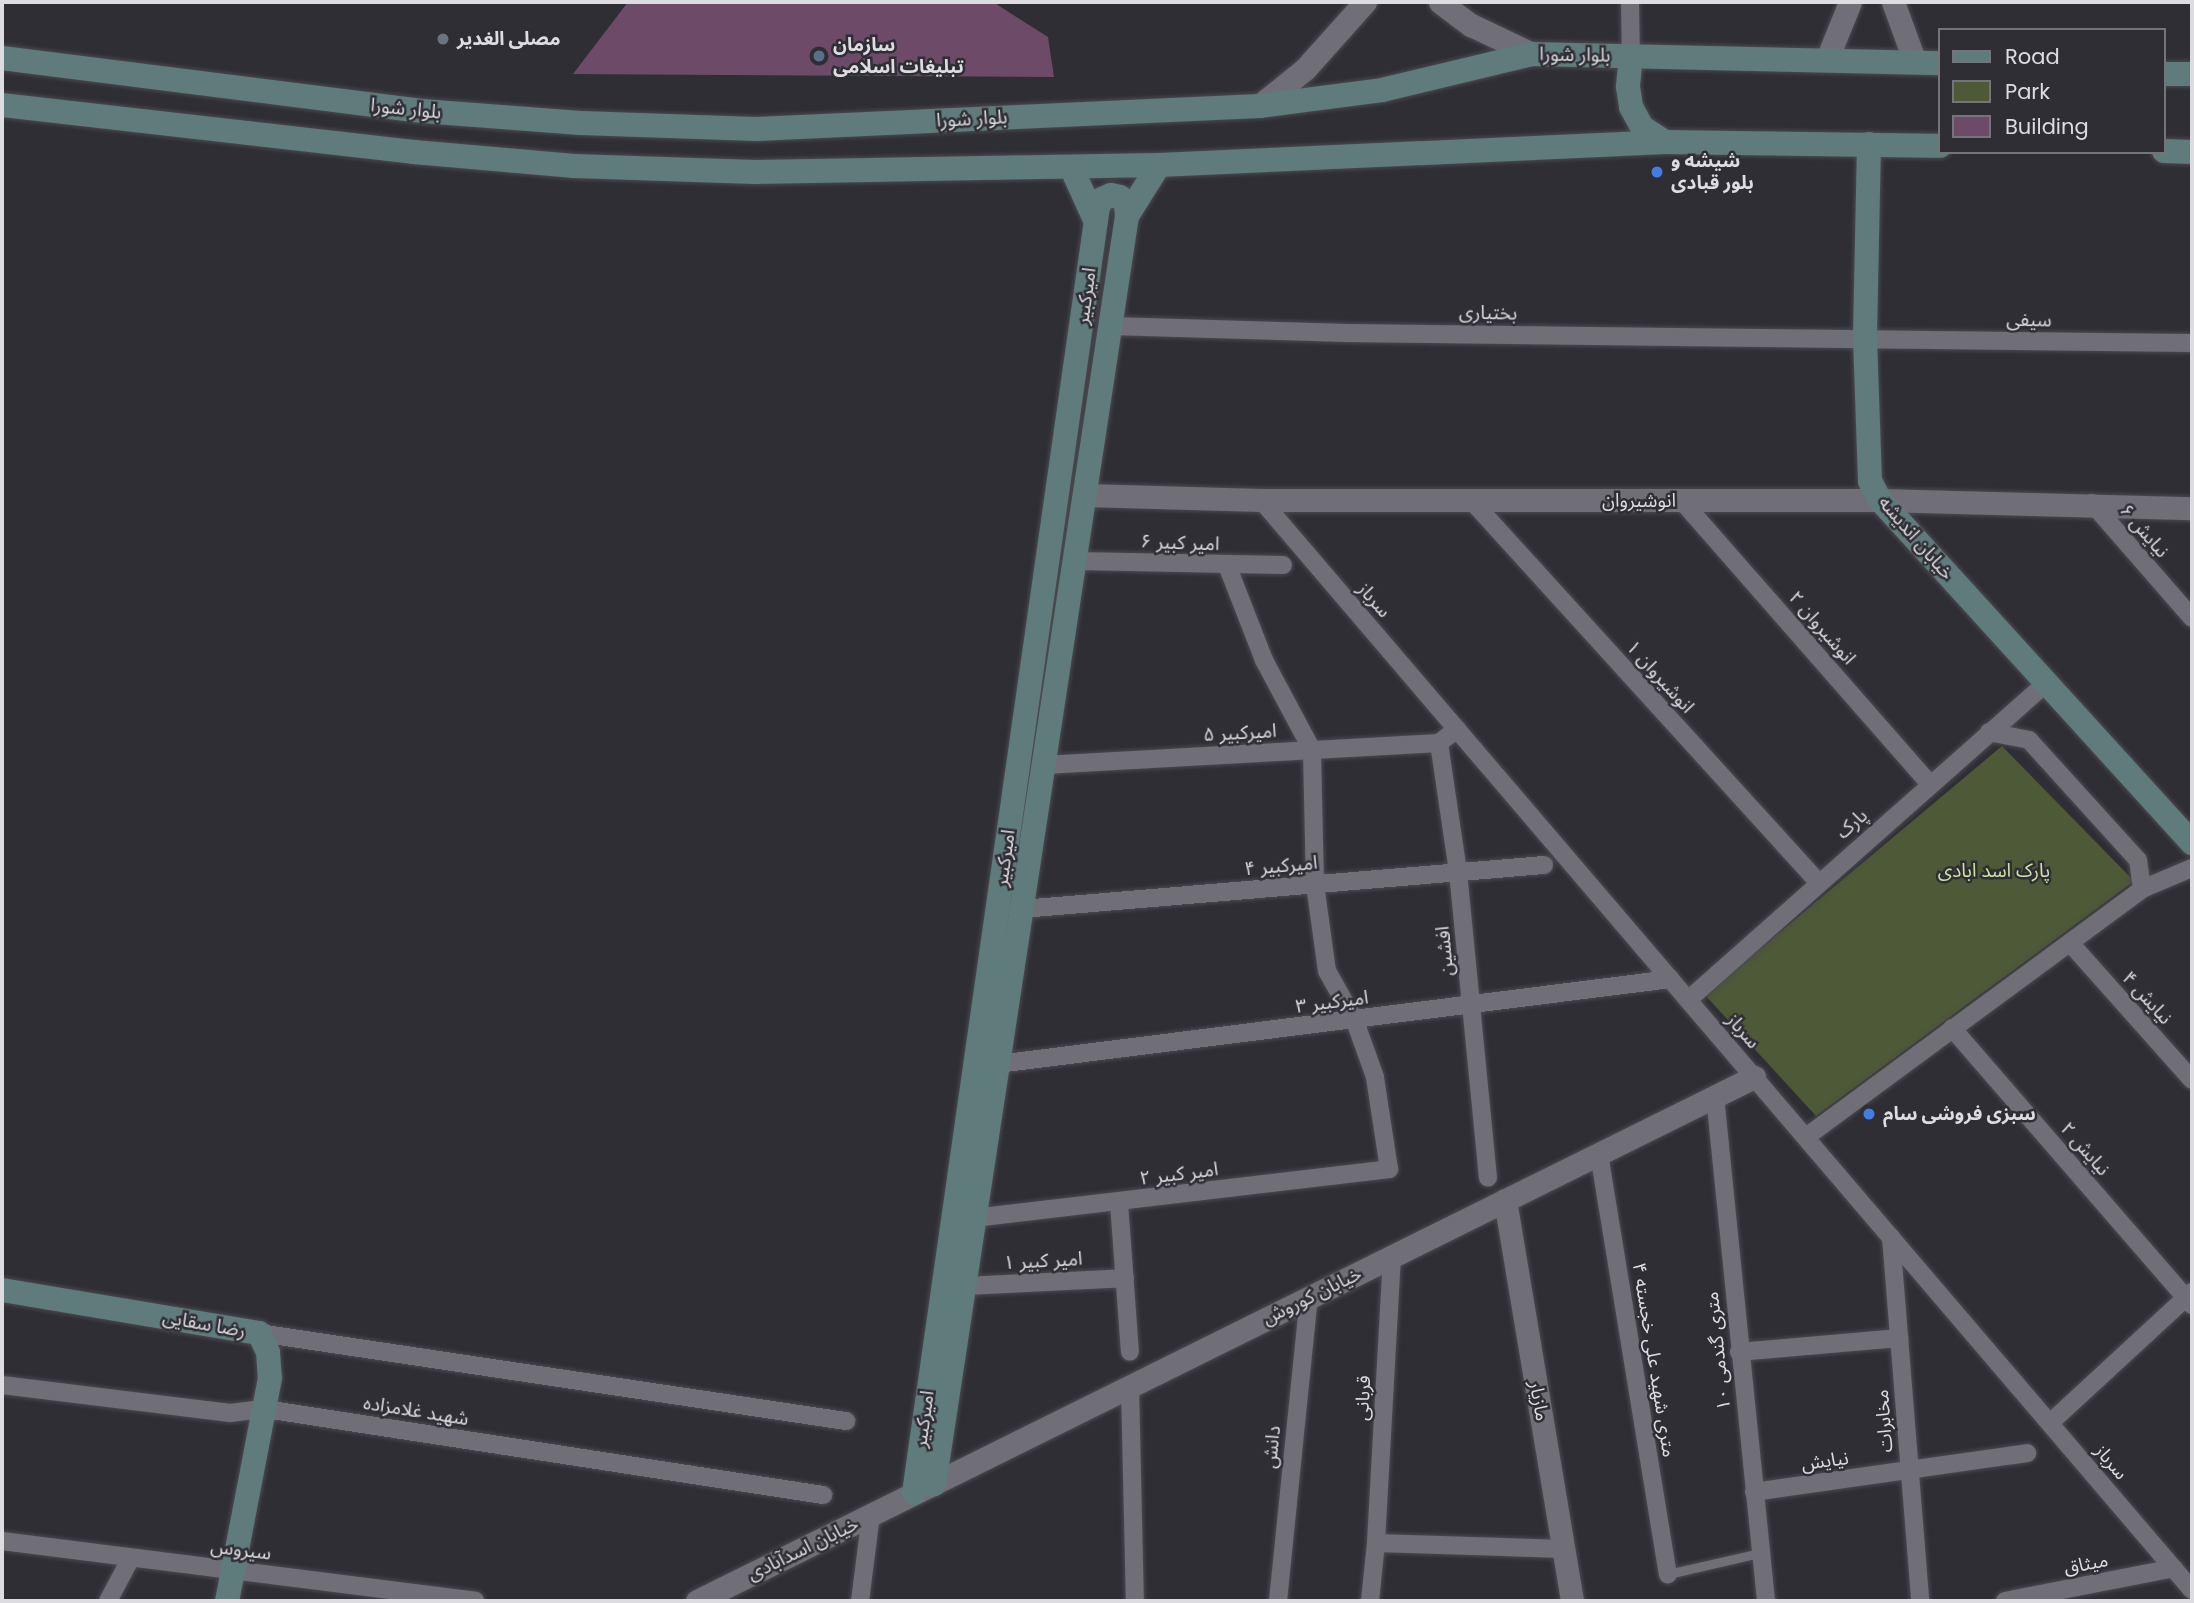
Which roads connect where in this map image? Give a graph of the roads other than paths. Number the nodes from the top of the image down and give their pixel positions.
1 (1365, 2) edge
2 (1440, 2) edge
3 (1630, 2) edge
4 (1850, 2) edge
5 (1893, 2) edge
6 (1532, 54) junction
7 (1631, 57) junction
8 (2, 58) edge
9 (1827, 59) junction
10 (1915, 62) junction
11 (1938, 63) edge
12 (2166, 74) edge
13 (2192, 74) edge
14 (2, 105) edge
15 (1259, 106) junction
16 (1665, 142) junction
17 (1869, 144) junction
18 (1938, 146) edge
19 (2166, 152) edge
20 (2192, 152) edge
21 (1159, 165) junction
22 (1071, 167) junction
23 (1127, 216) junction
24 (1096, 222) junction
25 (1111, 327) junction
26 (1866, 338) junction
27 (2192, 343) edge
28 (1085, 495) junction
29 (1261, 500) junction
30 (1471, 500) junction
31 (1880, 500) junction
32 (1682, 501) junction
33 (2092, 503) junction
34 (2192, 509) edge
35 (1076, 561) junction
36 (1227, 565) junction
37 (1283, 565) dead end
38 (2192, 618) edge
39 (2046, 683) junction
40 (1457, 729) junction
41 (1989, 732) junction
42 (1439, 743) junction
43 (1312, 750) junction
44 (1044, 765) junction
45 (1930, 783) junction
46 (2192, 843) edge
47 (1544, 865) dead end
48 (2192, 868) edge
49 (1458, 872) junction
50 (1819, 883) junction
51 (1315, 884) junction
52 (2142, 888) junction
53 (1022, 909) junction
54 (2071, 944) junction
55 (1671, 979) junction
56 (1688, 1000) junction
57 (1471, 1006) junction
58 (1355, 1021) junction
59 (1952, 1028) junction
60 (998, 1064) junction
61 (1754, 1077) junction
62 (2192, 1080) edge
63 (1715, 1096) junction
64 (979, 1118) junction
65 (1805, 1137) junction
66 (1599, 1154) junction
67 (1488, 1178) dead end
68 (1505, 1200) junction
69 (1119, 1203) junction
70 (974, 1218) junction
71 (1891, 1237) junction
72 (1392, 1256) junction
73 (1125, 1278) junction
74 (964, 1286) junction
75 (2, 1290) edge
76 (1309, 1298) junction
77 (2190, 1299) edge
78 (260, 1333) junction
79 (1899, 1338) junction
80 (1130, 1352) dead end
81 (1739, 1352) junction
82 (2, 1385) edge
83 (1130, 1386) junction
84 (265, 1409) junction
85 (846, 1421) dead end
86 (2050, 1423) junction
87 (2027, 1453) dead end
88 (1909, 1470) junction
89 (924, 1488) junction
90 (1754, 1492) junction
91 (823, 1494) dead end
92 (871, 1515) junction
93 (2, 1542) edge
94 (1376, 1543) junction
95 (1564, 1549) junction
96 (1760, 1553) junction
97 (131, 1558) junction
98 (2174, 1569) junction
99 (232, 1570) junction
100 (1668, 1574) joint
101 (2192, 1590) edge
102 (108, 1601) edge
103 (227, 1601) edge
104 (475, 1601) edge
105 (697, 1601) edge
106 (860, 1601) edge
107 (1135, 1601) edge
108 (1278, 1601) edge
109 (1370, 1601) edge
110 (1572, 1601) edge
111 (1766, 1601) edge
112 (1920, 1601) edge
113 (2005, 1601) edge

1 - 15 street
2 - 6 street
3 - 7 street
4 - 9 street
5 - 10 street
6 - 7 main road, بلوار شورا
6 - 15 main road, بلوار شورا
7 - 9 main road, بلوار شورا
7 - 16 main road
8 - 15 main road, بلوار شورا
9 - 10 main road, بلوار شورا
10 - 11 main road, بلوار شورا
12 - 13 main road
14 - 22 main road
16 - 17 main road
16 - 21 main road
17 - 18 main road
17 - 26 main road, خیابان اندیشه
19 - 20 main road
21 - 22 main road
21 - 23 main road
22 - 24 main road
23 - 24 main road
23 - 25 main road, امیرکبیر
24 - 64 main road, امیرکبیر
25 - 26 street, بختیاری
25 - 28 main road, امیرکبیر
26 - 27 street, سیفی
26 - 31 main road, خیابان اندیشه
28 - 29 street, انوشیروان
28 - 35 main road, امیرکبیر
29 - 30 street, انوشیروان
29 - 40 street, سرباز
30 - 32 street, انوشیروان
30 - 50 street, انوشیروان ۱
31 - 32 street, انوشیروان
31 - 33 street, انوشیروان
31 - 39 main road, خیابان اندیشه
32 - 45 street, انوشیروان ۲
33 - 34 street, انوشیروان
33 - 38 street, نیایش ۶
35 - 36 street, امیر کبیر ۶
35 - 44 main road, امیرکبیر
36 - 37 street, امیر کبیر ۶
36 - 43 street
39 - 41 street, پارک
39 - 46 main road, خیابان اندیشه
40 - 42 street
40 - 55 street, سرباز
41 - 45 street, پارک
41 - 52 street
42 - 43 street, امیرکبیر ۵
42 - 49 street, افشین
43 - 44 street, امیرکبیر ۵
43 - 51 street
44 - 53 main road, امیرکبیر
45 - 50 street, پارک
47 - 49 street, امیرکبیر ۴
48 - 52 street
49 - 51 street, امیرکبیر ۴
49 - 57 street, افشین
50 - 56 street, پارک
51 - 53 street, امیرکبیر ۴
51 - 58 street
52 - 54 street
53 - 60 main road, امیرکبیر
54 - 59 street
54 - 62 street, نیایش ۴
55 - 56 street, سرباز
55 - 57 street, امیرکبیر ۳
56 - 61 street, سرباز
57 - 58 street, امیرکبیر ۳
57 - 67 street, افشین
58 - 60 street, امیرکبیر ۳
58 - 69 street, امیر کبیر ۲
59 - 65 street
59 - 77 street, نیایش ۲
60 - 64 main road, امیرکبیر
61 - 63 street, خیابان کوروش
61 - 65 street, سرباز
63 - 66 street, خیابان کوروش
63 - 81 street, ۱۰ متری گندمی
64 - 70 main road, امیرکبیر
64 - 89 main road, امیرکبیر
65 - 71 street, سرباز
66 - 68 street, خیابان کوروش
66 - 100 street, ۴ متری شهید علی خجسته
68 - 72 street, خیابان کوروش
68 - 95 street, مازیار
69 - 70 street, امیر کبیر ۲
69 - 73 street
70 - 74 main road, امیرکبیر
71 - 79 street, مخابرات
71 - 86 street, سرباز
72 - 76 street, خیابان کوروش
72 - 94 street, قربانی
73 - 74 street, امیر کبیر ۱
73 - 80 street
74 - 89 main road, امیرکبیر
75 - 78 main road, رضا سقایی
76 - 83 street, خیابان کوروش
76 - 108 street, دانش
77 - 86 street
78 - 84 main road, رضا سقایی
78 - 85 street
79 - 81 street
79 - 88 street, مخابرات
81 - 90 street, ۱۰ متری گندمی
82 - 84 street, شهید غلامزاده
83 - 89 street, خیابان کوروش
83 - 107 street
84 - 91 street, شهید غلامزاده
84 - 99 main road, رضا سقایی
86 - 98 street, سرباز
87 - 88 street, نیایش
88 - 90 street, نیایش
88 - 112 street, مخابرات
89 - 92 street, خیابان کوروش
90 - 96 street, ۱۰ متری گندمی
92 - 105 street, خیابان اسدآبادی
92 - 106 street
93 - 97 street, سیروس
94 - 95 street
94 - 109 street, قربانی
95 - 110 street, مازیار
96 - 100 lane
96 - 111 street, ۱۰ متری گندمی
97 - 99 street, سیروس
97 - 102 street
98 - 101 street, سرباز
98 - 113 street, میثاق
99 - 103 main road, رضا سقایی
99 - 104 street, سیروس

